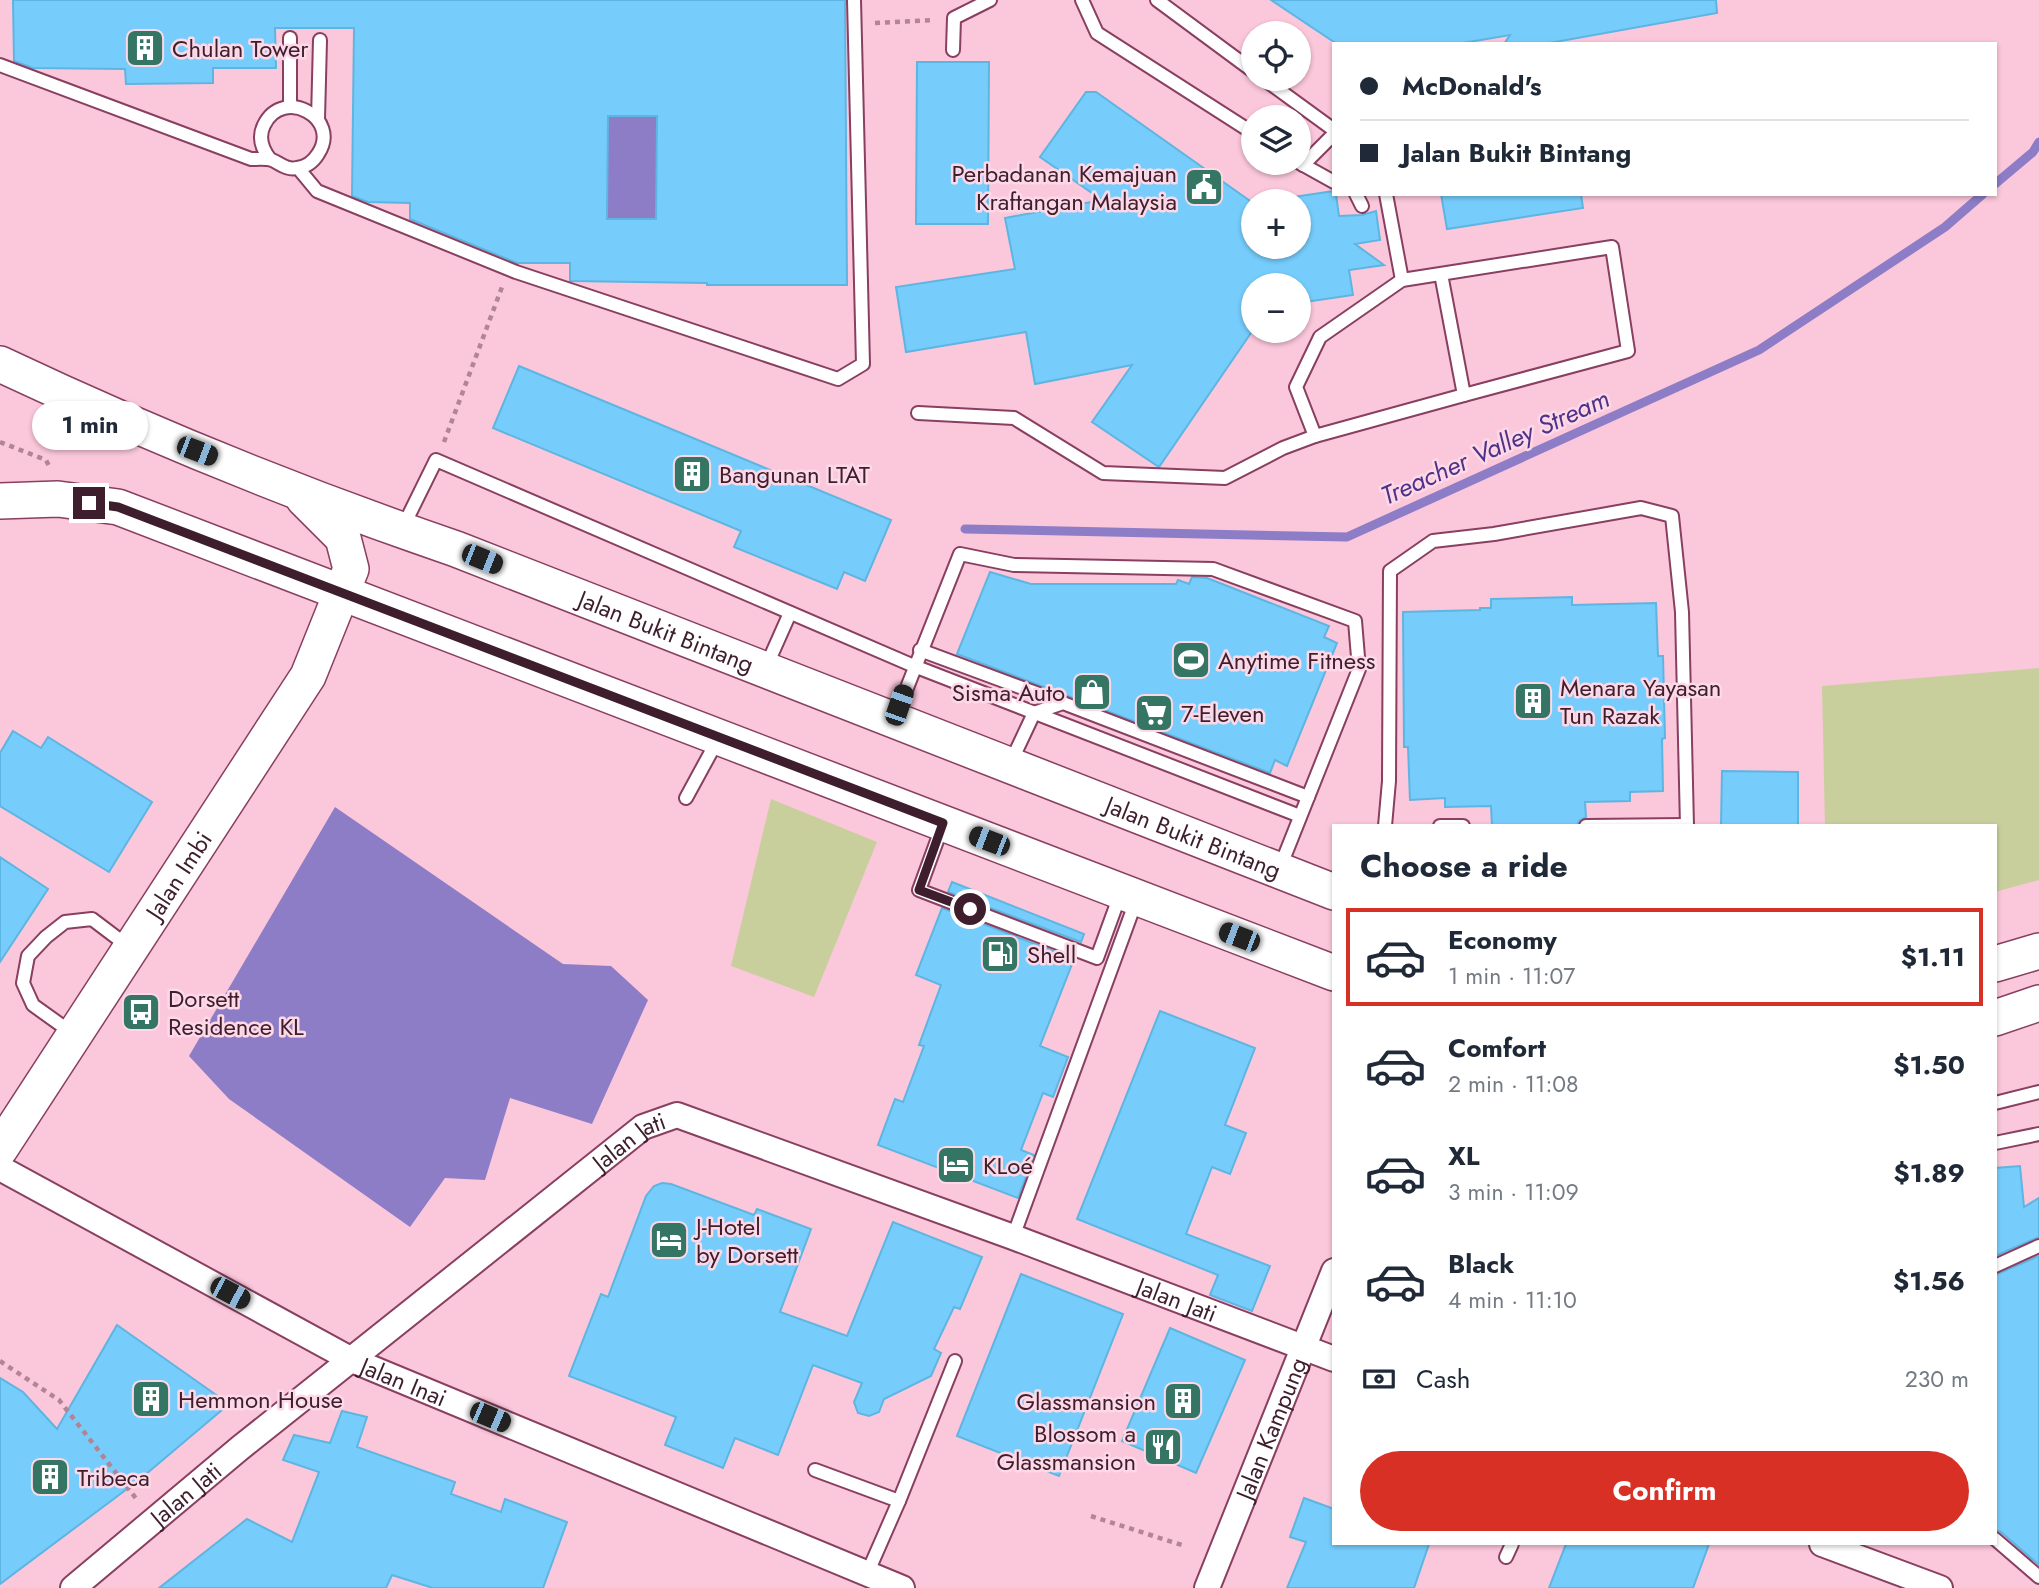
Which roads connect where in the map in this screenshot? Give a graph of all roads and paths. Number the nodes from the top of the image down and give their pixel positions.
1 (854, 0) edge
2 (990, 0) edge
3 (1082, 0) edge
4 (1157, 0) edge
5 (954, 18) junction
6 (900, 24) dead end
7 (290, 38) dead end
8 (320, 40) dead end
9 (953, 50) dead end
10 (1241, 62) edge
11 (0, 65) edge
12 (1280, 91) edge
13 (290, 106) junction
14 (318, 120) junction
15 (1241, 125) edge
16 (1332, 130) edge
17 (1332, 134) edge
18 (1311, 154) edge
19 (270, 159) junction
20 (298, 168) junction
21 (1311, 169) edge
22 (1332, 181) edge
23 (1386, 196) edge
24 (508, 269) junction
25 (1441, 274) junction
26 (1402, 280) junction
27 (0, 364) edge
28 (0, 374) edge
29 (48, 387) junction
30 (1464, 395) junction
31 (918, 413) dead end
32 (447, 435) dead end
33 (1315, 436) junction
34 (0, 442) edge
35 (44, 471) dead end
36 (291, 488) junction
37 (0, 501) edge
38 (402, 531) junction
39 (343, 594) junction
40 (789, 613) junction
41 (920, 650) junction
42 (914, 666) junction
43 (764, 671) junction
44 (1063, 702) junction
45 (1034, 713) junction
46 (893, 722) junction
47 (719, 737) junction
48 (1009, 766) junction
49 (1308, 797) junction
50 (686, 798) dead end
51 (1300, 817) junction
52 (943, 823) junction
53 (1385, 824) edge
54 (1687, 824) edge
55 (1278, 871) junction
56 (1332, 891) edge
57 (1129, 894) junction
58 (131, 948) junction
59 (2039, 951) edge
60 (1997, 963) edge
61 (1332, 972) edge
62 (2039, 1003) edge
63 (1997, 1017) edge
64 (75, 1035) junction
65 (2039, 1093) edge
66 (1997, 1103) edge
67 (2039, 1134) edge
68 (1997, 1143) edge
69 (0, 1149) edge
70 (0, 1168) edge
71 (1013, 1237) junction
72 (2039, 1246) edge
73 (1997, 1265) edge
74 (1332, 1276) edge
75 (1302, 1347) junction
76 (1332, 1358) edge
77 (352, 1360) junction
78 (0, 1361) edge
79 (955, 1361) dead end
80 (815, 1470) dead end
81 (899, 1501) junction
82 (1091, 1516) dead end
83 (154, 1521) junction
84 (1997, 1541) edge
85 (1512, 1545) edge
86 (1825, 1545) edge
87 (1185, 1546) dead end
88 (1506, 1557) dead end
89 (867, 1574) junction
90 (2039, 1577) edge
91 (72, 1588) edge
92 (902, 1588) edge
93 (1208, 1588) edge
94 (1940, 1588) edge

1 - 24 lane
2 - 5 lane
3 - 15 lane
4 - 10 lane
5 - 6 path
5 - 9 lane
7 - 13 lane
8 - 14 lane
11 - 19 lane
12 - 16 lane
13 - 14 lane
13 - 19 lane
14 - 20 lane
17 - 18 lane
19 - 20 lane
20 - 24 lane
21 - 22 lane
23 - 26 lane
24 - 32 path
25 - 26 lane
25 - 30 lane
25 - 30 lane
26 - 33 lane
27 - 29 main road, Jalan Bukit Bintang
28 - 29 main road
29 - 36 main road, Jalan Bukit Bintang
30 - 33 lane
31 - 33 lane
34 - 35 path
36 - 38 main road, Jalan Bukit Bintang
36 - 39 main road, Jalan Imbi
37 - 39 main road
38 - 40 lane
38 - 43 main road, Jalan Bukit Bintang
39 - 47 main road
39 - 58 main road, Jalan Imbi
40 - 42 lane
40 - 43 lane
41 - 42 lane
41 - 44 lane
41 - 49 lane
42 - 45 lane
42 - 46 lane
43 - 46 main road, Jalan Bukit Bintang
44 - 45 lane
44 - 49 lane
45 - 48 lane
45 - 51 lane
46 - 48 main road, Jalan Bukit Bintang
47 - 50 lane
47 - 52 main road
48 - 55 main road, Jalan Bukit Bintang
49 - 51 lane
51 - 55 lane
52 - 57 main road
52 - 57 lane
53 - 54 lane
55 - 56 main road, Jalan Bukit Bintang
57 - 61 main road
57 - 71 lane
58 - 64 main road, Jalan Imbi
58 - 64 lane
59 - 60 main road
62 - 63 main road
64 - 69 main road, Jalan Imbi
65 - 66 lane
67 - 68 lane
70 - 77 street, Jalan Inai
71 - 75 street, Jalan Jati
71 - 77 street, Jalan Jati
72 - 73 lane
74 - 75 street, Jalan Kampung
75 - 76 street, Jalan Jati
75 - 93 street, Jalan Kampung
77 - 83 street, Jalan Jati
77 - 89 street, Jalan Inai
78 - 83 path
79 - 81 lane
80 - 81 lane
81 - 89 lane
82 - 87 path
83 - 91 street, Jalan Jati
84 - 90 lane
85 - 88 lane
86 - 94 street
89 - 92 street, Jalan Inai

